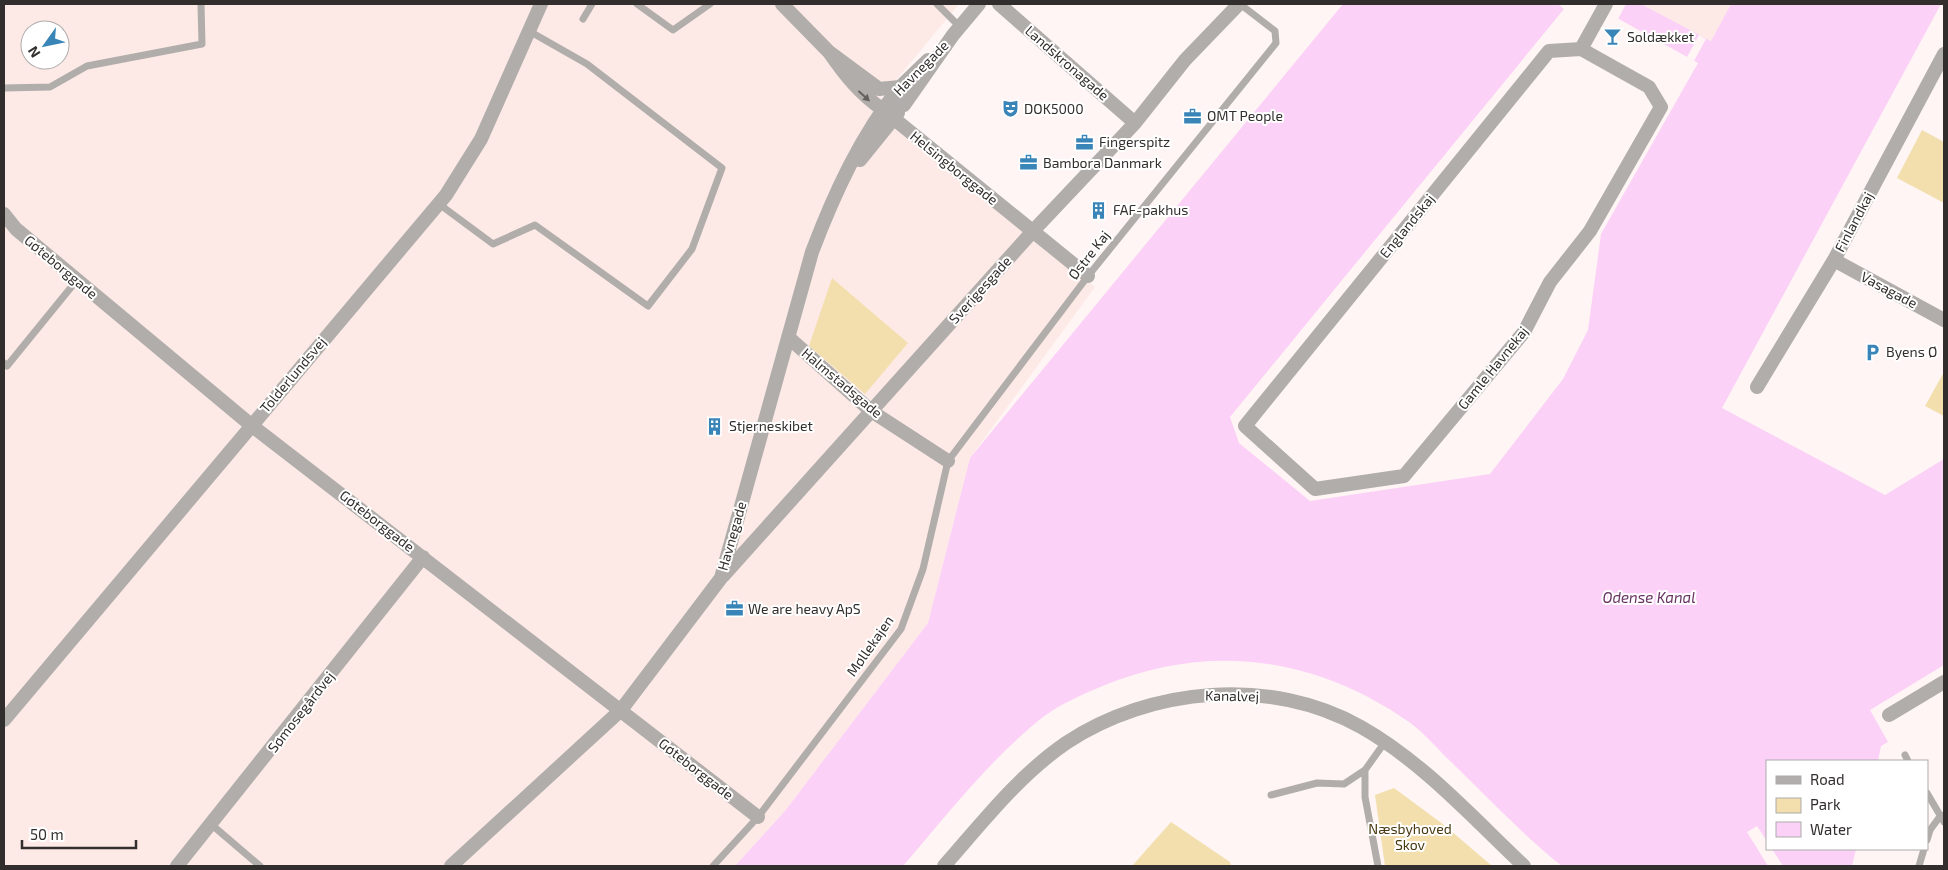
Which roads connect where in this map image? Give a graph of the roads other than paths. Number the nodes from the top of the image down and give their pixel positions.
1 (201, 4) edge
2 (541, 4) edge
3 (592, 4) edge
4 (637, 4) edge
5 (710, 4) edge
6 (782, 4) edge
7 (937, 4) edge
8 (999, 4) edge
9 (1240, 4) edge
10 (974, 6) edge
11 (1603, 8) edge
12 (583, 19) dead end
13 (529, 30) junction
14 (957, 31) junction
15 (1581, 49) junction
16 (829, 52) junction
17 (1944, 54) edge
18 (4, 88) edge
19 (890, 107) junction
20 (1135, 123) junction
21 (846, 176) junction
22 (439, 204) junction
23 (4, 214) edge
24 (1032, 232) junction
25 (1834, 260) junction
26 (1088, 276) junction
27 (77, 280) junction
28 (1944, 320) edge
29 (788, 337) junction
30 (4, 363) edge
31 (1757, 388) dead end
32 (871, 411) junction
33 (251, 425) junction
34 (1245, 426) joint
35 (948, 461) junction
36 (424, 557) junction
37 (720, 578) junction
38 (1944, 682) edge
39 (621, 710) junction
40 (1889, 715) dead end
41 (4, 720) edge
42 (1385, 742) junction
43 (1365, 770) junction
44 (1928, 794) edge
45 (1271, 795) dead end
46 (758, 818) junction
47 (1942, 819) edge
48 (212, 824) junction
49 (1928, 837) edge
50 (1924, 850) edge
51 (178, 866) edge
52 (260, 866) edge
53 (451, 866) edge
54 (713, 866) edge
55 (944, 866) edge
56 (1378, 866) edge
57 (1524, 866) edge
58 (1919, 866) edge

1 - 18 lane
2 - 13 street, Tolderlundsvej
3 - 12 lane
4 - 5 lane
6 - 16 street, Helsingborggade
7 - 14 lane
8 - 20 street, Landskronagade
9 - 20 street, Sverigesgade
9 - 26 lane, Østre Kaj
10 - 14 street, Havnegade
11 - 15 street
13 - 22 street, Tolderlundsvej
13 - 22 lane
14 - 19 street, Havnegade
14 - 19 street, Havnegade
15 - 34 street, Englandskaj
15 - 34 street, Gamle Havnekaj
16 - 19 street, Helsingborggade
16 -> 19 street, Helsingborggade
17 - 25 street, Finlandkaj
19 - 21 street, Havnegade
19 - 21 street, Havnegade
19 - 24 street, Helsingborggade
20 - 24 street, Sverigesgade
21 - 29 street, Havnegade
22 - 33 street, Tolderlundsvej
23 - 27 street, Gøteborggade
24 - 26 street, Helsingborggade
24 - 32 street, Sverigesgade
25 - 28 street, Vasagade
25 - 31 street, Finlandkaj
26 - 35 lane, Østre Kaj
27 - 30 lane
27 - 33 street, Gøteborggade
29 - 32 street, Halmstadsgade
29 - 37 street, Havnegade
32 - 35 street, Halmstadsgade
32 - 37 street, Sverigesgade
33 - 36 street, Gøteborggade
33 - 41 street, Tolderlundsvej
35 - 46 lane, Møllekajen
36 - 39 street, Gøteborggade
36 - 48 street, Sømosegårdvej
37 - 39 street, Havnegade
38 - 40 street
39 - 46 street, Gøteborggade
39 - 53 street, Havnegade
42 - 43 lane
42 - 55 street, Kanalvej
42 - 57 street, Kanalvej
43 - 45 lane
43 - 56 lane
44 - 47 lane
46 - 54 lane, Møllekajen
47 - 49 lane
48 - 51 street, Sømosegårdvej
48 - 52 lane
50 - 58 lane

